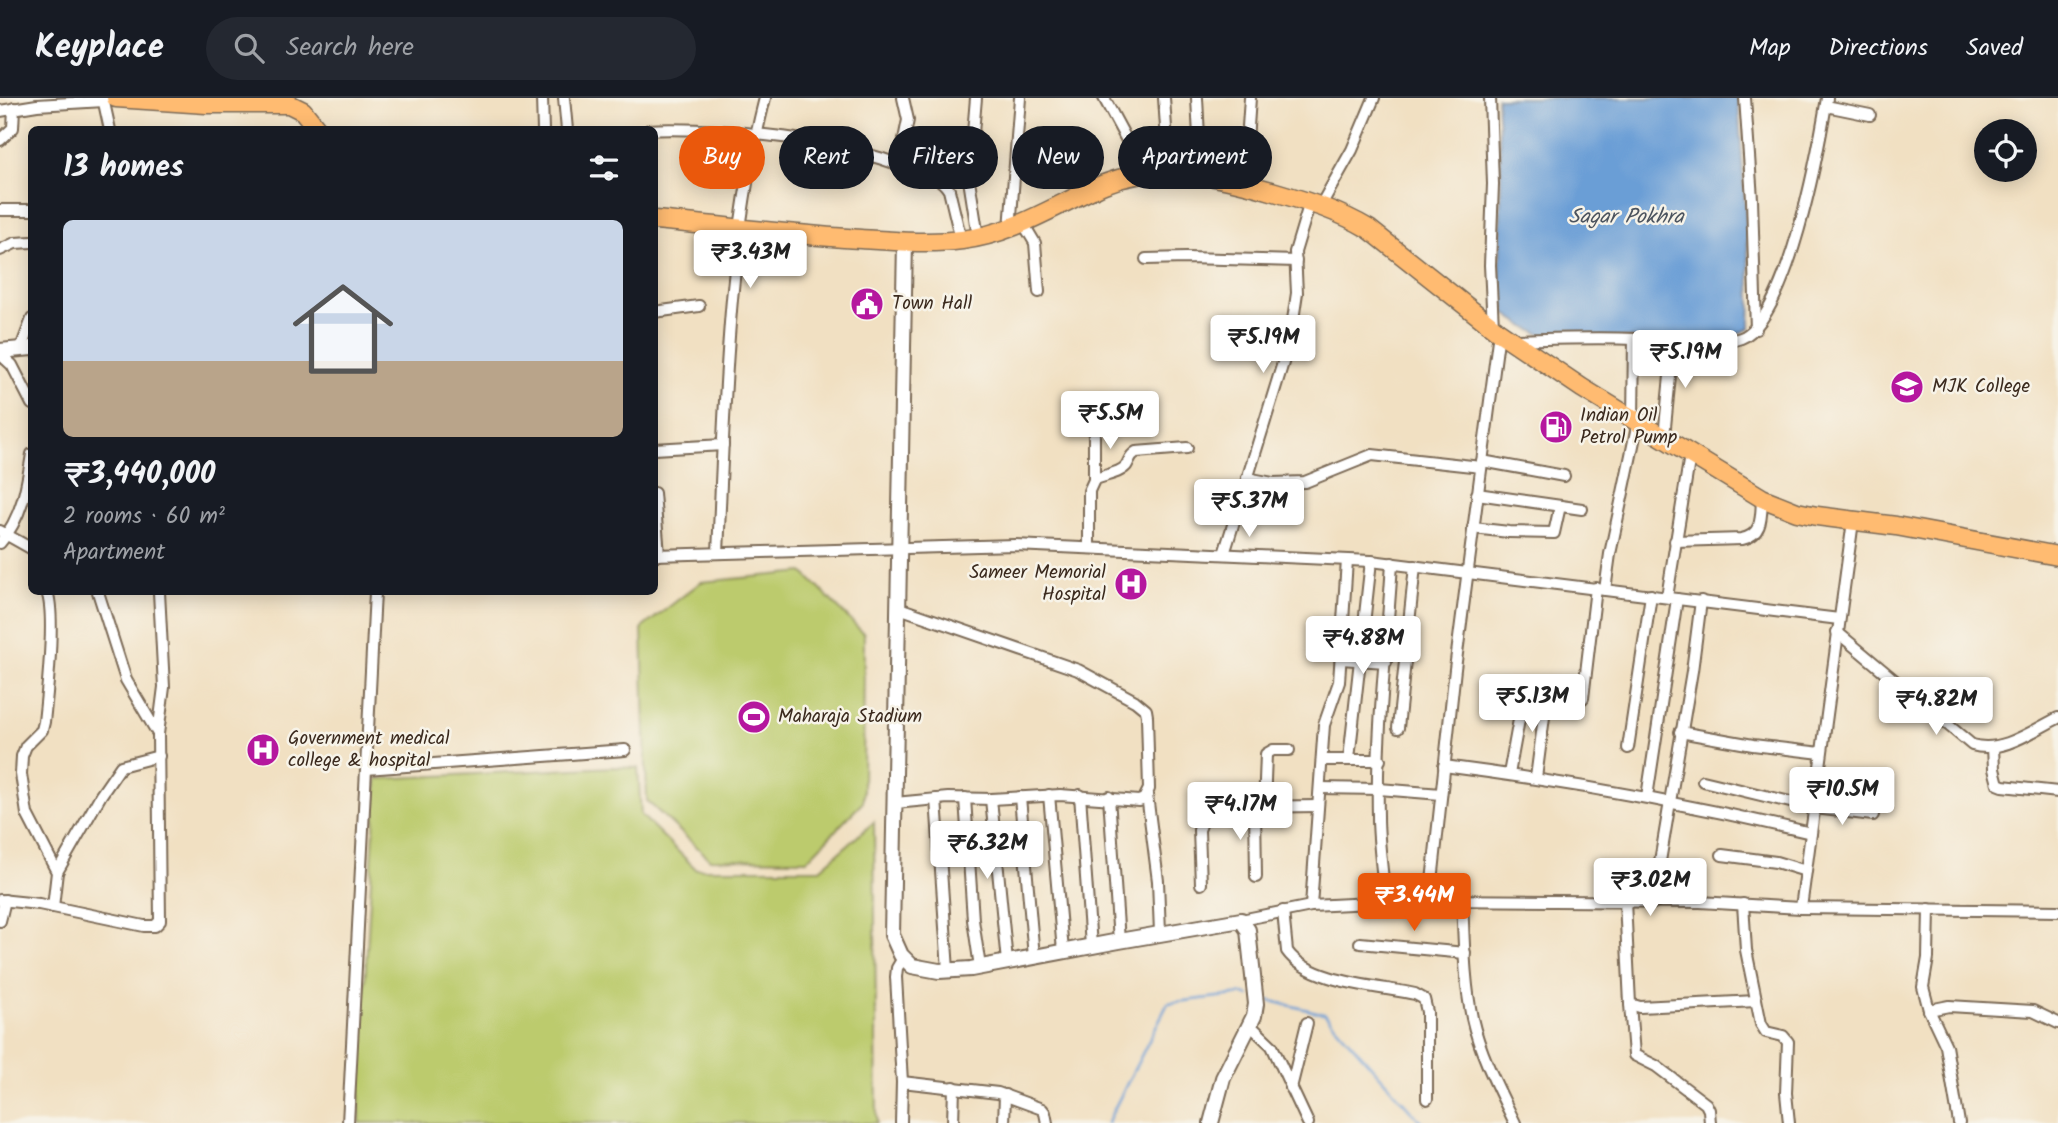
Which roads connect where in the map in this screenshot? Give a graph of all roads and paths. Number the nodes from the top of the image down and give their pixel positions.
1 (542, 98) edge
2 (564, 98) edge
3 (765, 98) edge
4 (903, 98) edge
5 (976, 98) edge
6 (1020, 98) edge
7 (1104, 98) edge
8 (1164, 98) edge
9 (1197, 98) edge
10 (1251, 98) edge
11 (1374, 98) edge
12 (1490, 98) edge
13 (1745, 98) edge
14 (108, 99) edge
15 (244, 100) edge
16 (1826, 102) edge
17 (295, 103) edge
18 (14, 108) junction
19 (0, 111) edge
20 (1870, 115) dead end
21 (110, 126) edge
22 (315, 126) edge
23 (543, 126) edge
24 (567, 126) edge
25 (759, 126) edge
26 (907, 126) edge
27 (1119, 126) edge
28 (1166, 126) edge
29 (1198, 126) edge
30 (1249, 126) edge
31 (658, 130) edge
32 (679, 131) edge
33 (765, 134) edge
34 (0, 140) edge
35 (888, 161) edge
36 (1118, 181) edge
37 (747, 189) edge
38 (948, 189) edge
39 (1262, 189) edge
40 (1316, 204) junction
41 (0, 210) edge
42 (28, 211) edge
43 (658, 220) edge
44 (1017, 226) junction
45 (740, 228) junction
46 (970, 239) junction
47 (28, 242) edge
48 (905, 242) junction
49 (0, 250) edge
50 (1146, 259) dead end
51 (1296, 261) junction
52 (1039, 292) dead end
53 (699, 306) dead end
54 (658, 311) edge
55 (1756, 328) junction
56 (1501, 333) junction
57 (1634, 339) junction
58 (1668, 341) junction
59 (26, 348) edge
60 (0, 352) edge
61 (28, 396) edge
62 (1094, 421) dead end
63 (1636, 421) junction
64 (1664, 438) junction
65 (723, 445) junction
66 (1187, 448) dead end
67 (658, 449) edge
68 (1690, 454) junction
69 (1481, 464) junction
70 (28, 476) edge
71 (1564, 476) dead end
72 (1247, 478) junction
73 (1094, 480) junction
74 (1477, 494) junction
75 (1762, 498) junction
76 (1560, 506) junction
77 (1582, 509) dead end
78 (1853, 521) junction
79 (1473, 528) junction
80 (2, 536) edge
81 (1675, 541) junction
82 (28, 547) edge
83 (898, 547) junction
84 (1089, 547) junction
85 (718, 553) junction
86 (1224, 554) junction
87 (658, 555) edge
88 (2058, 556) edge
89 (1348, 560) junction
90 (1371, 561) junction
91 (1392, 563) junction
92 (1415, 566) junction
93 (1467, 572) junction
94 (1601, 589) junction
95 (48, 595) edge
96 (99, 595) edge
97 (159, 595) edge
98 (375, 595) edge
99 (1650, 595) junction
100 (1672, 598) junction
101 (1701, 601) junction
102 (899, 608) junction
103 (1839, 619) junction
104 (1837, 632) junction
105 (1341, 659) junction
106 (1362, 660) junction
107 (1386, 662) junction
108 (1525, 687) dead end
109 (1547, 694) dead end
110 (1583, 698) dead end
111 (2058, 718) edge
112 (1398, 729) dead end
113 (1681, 732) junction
114 (158, 734) junction
115 (1993, 747) junction
116 (1628, 748) dead end
117 (625, 750) dead end
118 (1289, 750) dead end
119 (1822, 753) junction
120 (159, 756) junction
121 (1349, 759) junction
122 (1322, 760) junction
123 (1380, 760) junction
124 (1444, 766) junction
125 (366, 769) junction
126 (1509, 774) junction
127 (1536, 778) junction
128 (1703, 781) dead end
129 (1320, 788) junction
130 (1379, 789) junction
131 (2058, 792) edge
132 (1441, 794) junction
133 (1049, 795) junction
134 (1080, 795) junction
135 (1147, 795) junction
136 (1020, 797) junction
137 (1109, 797) junction
138 (1647, 797) junction
139 (936, 799) junction
140 (965, 799) junction
141 (991, 799) junction
142 (1669, 801) junction
143 (895, 803) junction
144 (1318, 806) junction
145 (1260, 807) junction
146 (1815, 808) junction
147 (1873, 816) dead end
148 (1811, 833) junction
149 (1722, 855) dead end
150 (1806, 871) junction
151 (57, 872) junction
152 (1256, 877) dead end
153 (1201, 884) dead end
154 (2, 900) edge
155 (1430, 900) junction
156 (1462, 900) junction
157 (1625, 901) junction
158 (1385, 902) junction
159 (1653, 902) junction
160 (1743, 904) junction
161 (1311, 906) junction
162 (53, 907) junction
163 (1801, 908) junction
164 (1929, 909) junction
165 (1283, 911) junction
166 (2058, 911) edge
167 (1241, 920) junction
168 (0, 921) edge
169 (1160, 933) junction
170 (1119, 941) junction
171 (1360, 943) dead end
172 (1091, 946) junction
173 (1063, 951) junction
174 (1465, 953) junction
175 (1034, 957) junction
176 (903, 958) junction
177 (1007, 962) junction
178 (981, 967) junction
179 (948, 970) junction
180 (1756, 1001) junction
181 (1630, 1004) junction
182 (1929, 1010) junction
183 (1307, 1023) dead end
184 (2058, 1023) edge
185 (1250, 1026) junction
186 (902, 1082) junction
187 (954, 1087) junction
188 (1291, 1088) junction
189 (1005, 1095) junction
190 (1427, 1099) dead end
191 (348, 1123) edge
192 (901, 1123) edge
193 (953, 1123) edge
194 (1004, 1123) edge
195 (1047, 1123) edge
196 (1212, 1123) edge
197 (1308, 1123) edge
198 (1515, 1123) edge
199 (1710, 1123) edge
200 (1789, 1123) edge
201 (1959, 1123) edge

1 - 23 street
2 - 24 street
3 - 25 street
4 - 26 street
5 - 46 street
6 - 44 street
7 - 27 street
8 - 28 street
9 - 29 street
10 - 30 street
11 - 40 street
12 - 56 street
13 - 55 street
14 - 15 highway
14 - 18 street
14 - 21 street
15 - 17 highway
16 - 20 street
16 - 55 street
17 - 22 highway
18 - 19 street
18 - 34 street
31 - 32 street
33 - 35 street
36 - 44 highway
37 - 45 street
38 - 46 street
39 - 40 highway
40 - 51 street
40 - 56 highway
41 - 42 street
43 - 45 highway
44 - 46 highway
44 - 52 street
45 - 48 highway
45 - 65 street
46 - 48 highway
47 - 49 street
48 - 83 street
50 - 51 street
51 - 72 street
53 - 54 street
55 - 58 street
56 - 57 street
56 - 63 highway
56 - 69 street
57 - 58 street
57 - 63 street
58 - 64 street
59 - 60 street
60 - 61 street
62 - 73 street
63 - 64 highway
63 - 94 street
64 - 68 highway
65 - 67 street
65 - 85 street
66 - 73 street
68 - 75 highway
68 - 81 street
69 - 71 street
69 - 72 street
69 - 74 street
70 - 80 street
72 - 86 street
73 - 84 street
74 - 76 street
74 - 79 street
75 - 78 highway
75 - 81 street
76 - 77 street
76 - 79 street
78 - 88 highway
78 - 103 street
79 - 93 street
80 - 82 street
81 - 100 street
83 - 84 street
83 - 85 street
83 - 102 street
84 - 86 street
85 - 87 street
86 - 89 street
89 - 90 street
89 - 105 street
90 - 91 street
90 - 106 street
91 - 92 street
91 - 107 street
92 - 93 street
92 - 112 street
93 - 94 street
93 - 124 street
94 - 99 street
94 - 110 street
95 - 151 street
96 - 114 street
97 - 114 street
98 - 125 street
99 - 100 street
99 - 116 street
100 - 101 street
100 - 138 street
101 - 103 street
101 - 113 street
102 - 135 street
102 - 143 street
103 - 104 street
104 - 115 street
104 - 119 street
105 - 106 street
105 - 122 street
106 - 107 street
106 - 121 street
107 - 123 street
108 - 126 street
109 - 127 street
111 - 115 street
113 - 119 street
113 - 142 street
114 - 120 street
115 - 131 street
117 - 125 street
118 - 145 street
119 - 146 street
120 - 151 street
120 - 162 street
121 - 122 street
121 - 123 street
122 - 129 street
123 - 130 street
124 - 126 street
124 - 132 street
125 - 191 street
126 - 127 street
127 - 138 street
128 - 146 street
129 - 130 street
129 - 144 street
130 - 132 street
130 - 158 street
132 - 155 street
133 - 134 street
133 - 136 street
133 - 173 street
134 - 137 street
134 - 172 street
135 - 137 street
135 - 169 street
136 - 141 street
136 - 175 street
137 - 170 street
138 - 142 street
139 - 140 street
139 - 143 street
139 - 179 street
140 - 141 street
140 - 178 street
141 - 177 street
142 - 148 street
142 - 159 street
143 - 176 street
144 - 145 street
144 - 161 street
145 - 152 street
145 - 153 street
146 - 147 street
146 - 148 street
148 - 150 street
149 - 150 street
150 - 163 street
151 - 162 street
154 - 162 street
154 - 168 street
155 - 156 street
155 - 158 street
156 - 157 street
156 - 174 street
157 - 159 street
157 - 181 street
158 - 161 street
159 - 160 street
160 - 163 street
160 - 180 street
161 - 165 street
163 - 164 street
164 - 166 street
164 - 182 street
165 - 167 street
165 - 190 street
167 - 169 street
167 - 185 street
169 - 170 street
170 - 172 street
171 - 174 street
172 - 173 street
173 - 175 street
174 - 198 street
175 - 177 street
176 - 179 street
176 - 186 street
177 - 178 street
178 - 179 street
180 - 181 street
180 - 200 street
181 - 199 street
182 - 184 street
182 - 201 street
183 - 188 street
185 - 188 street
185 - 196 street
186 - 187 street
186 - 192 street
187 - 189 street
187 - 193 street
188 - 197 street
189 - 194 street
189 - 195 street

